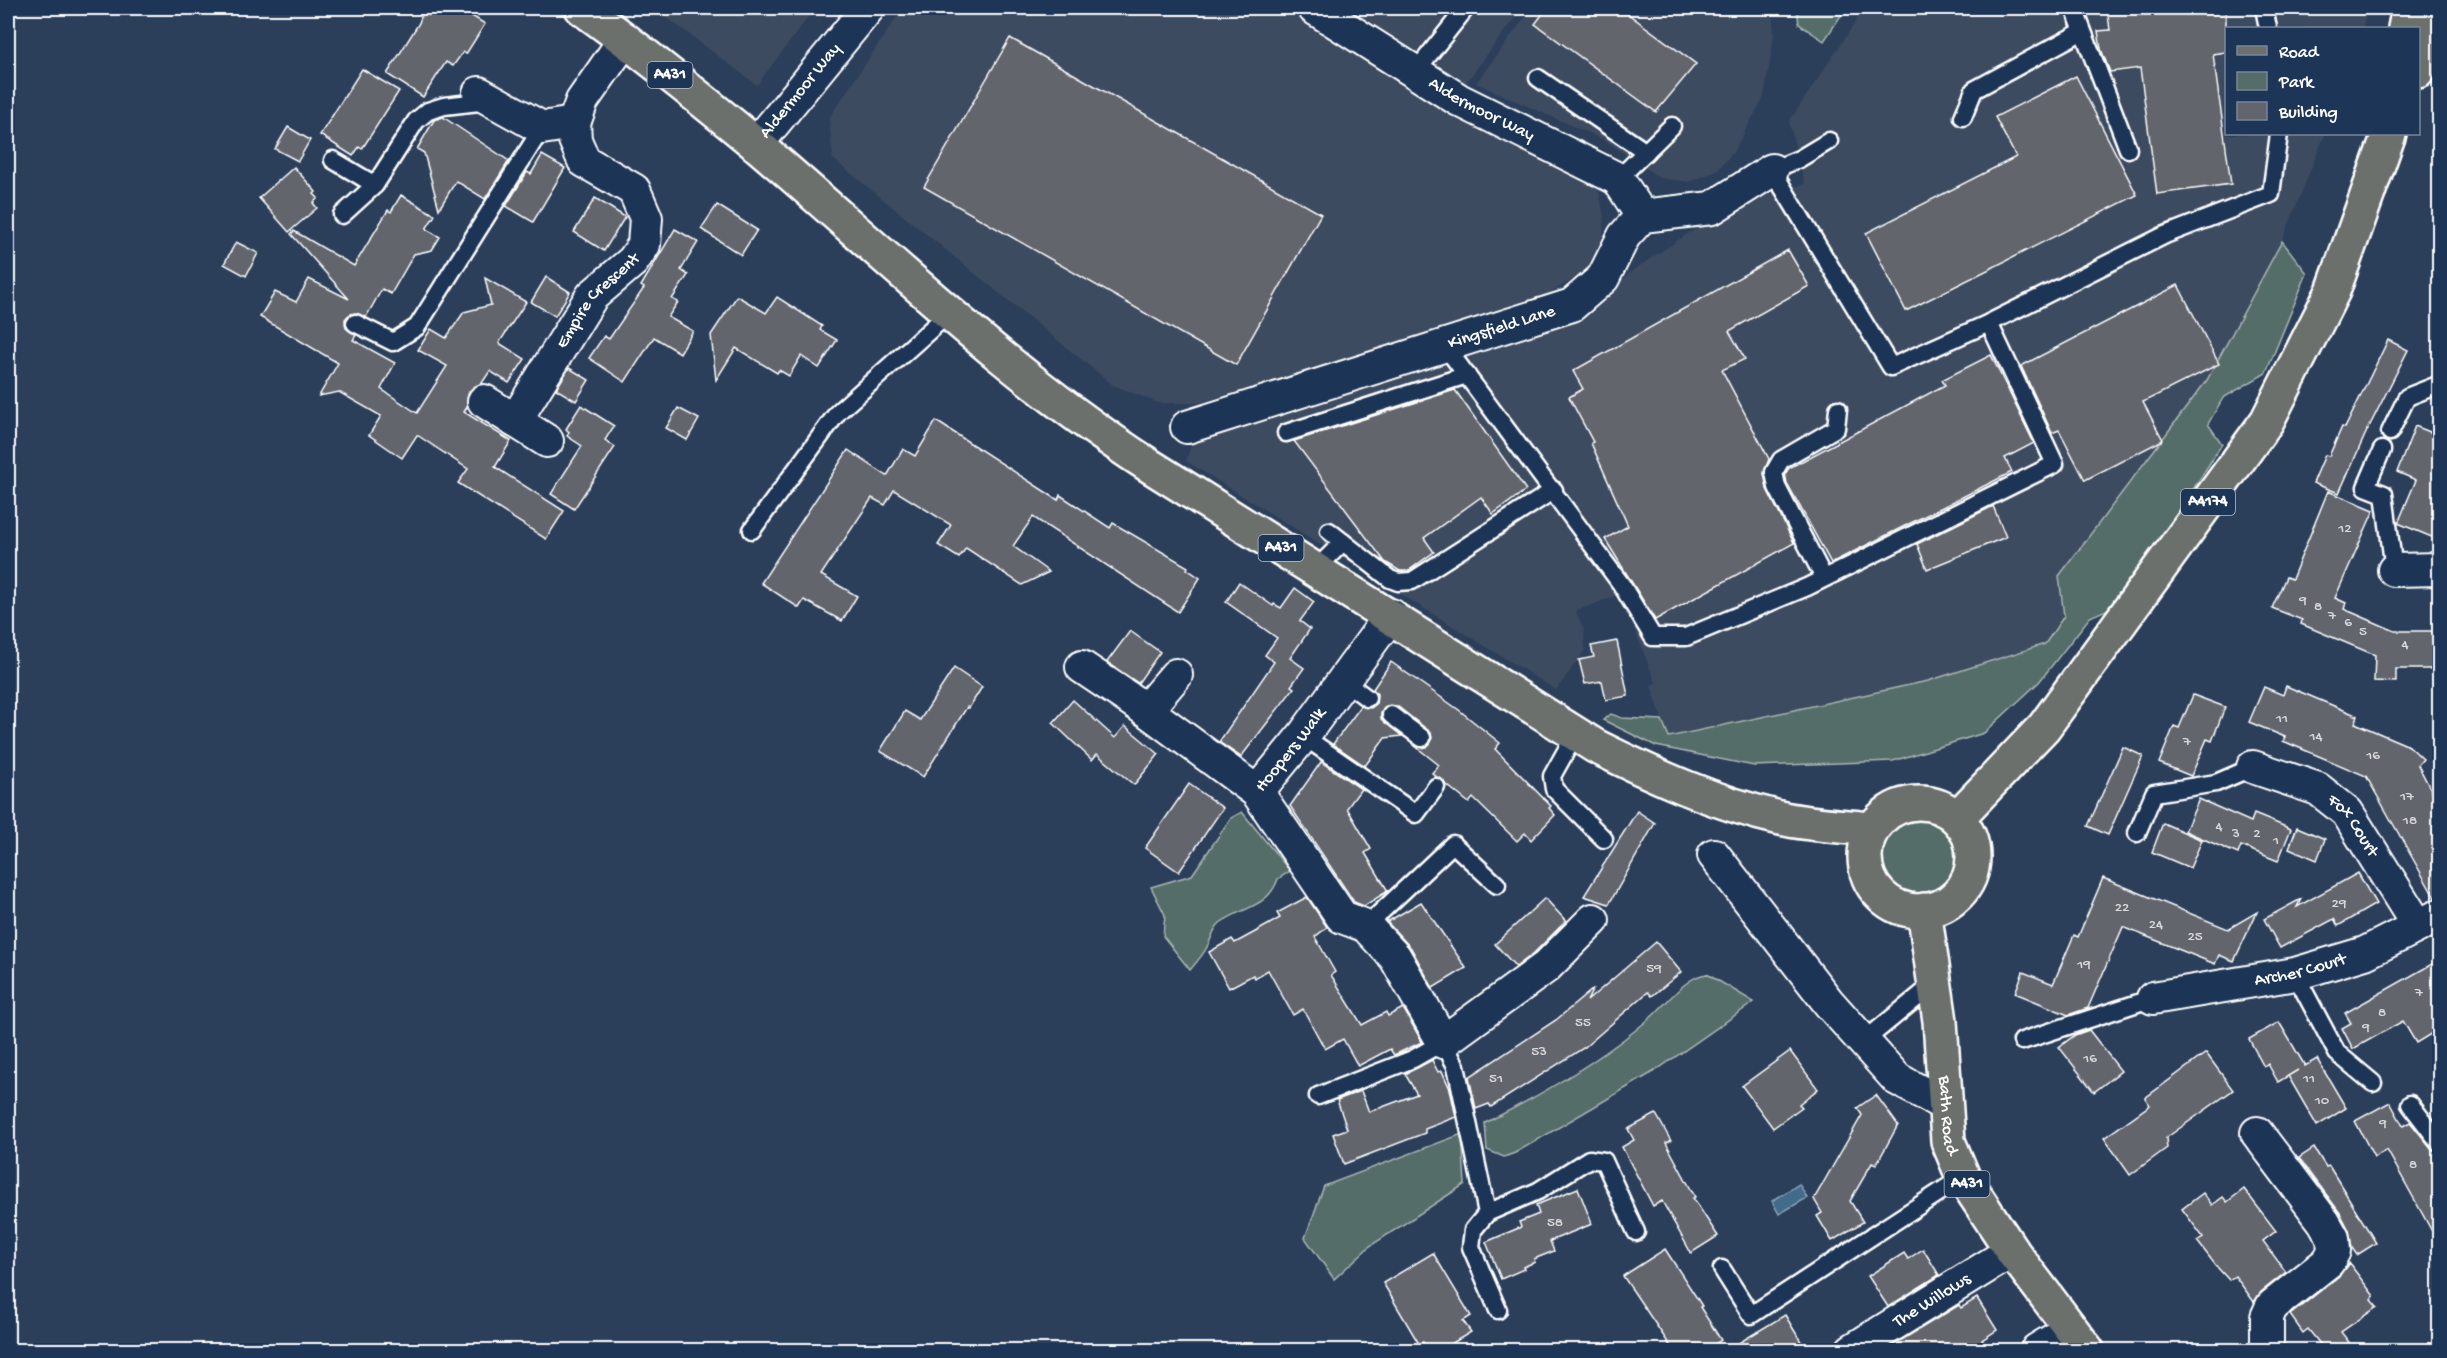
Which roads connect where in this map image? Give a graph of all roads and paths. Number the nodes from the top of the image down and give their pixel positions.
1 (582, 8) edge
2 (868, 8) edge
3 (1314, 8) edge
4 (1466, 8) edge
5 (2074, 8) edge
6 (2264, 8) edge
7 (2409, 8) edge
8 (2437, 8) edge
9 (2268, 27) edge
10 (2405, 27) edge
11 (2081, 32) junction
12 (625, 39) junction
13 (2420, 64) edge
14 (1416, 71) junction
15 (1538, 78) dead end
16 (485, 97) joint
17 (1963, 117) dead end
18 (574, 123) junction
19 (1672, 126) dead end
20 (542, 128) junction
21 (2279, 135) edge
22 (2388, 136) edge
23 (1828, 141) dead end
24 (756, 145) junction
25 (2128, 149) dead end
26 (1646, 152) junction
27 (333, 160) dead end
28 (1772, 170) junction
29 (1618, 179) junction
30 (375, 185) junction
31 (342, 215) dead end
32 (1642, 216) junction
33 (948, 314) junction
34 (355, 322) dead end
35 (1989, 323) junction
36 (1445, 346) junction
37 (1467, 375) junction
38 (2439, 384) edge
39 (484, 401) dead end
40 (1838, 410) dead end
41 (514, 421) junction
42 (1187, 427) dead end
43 (2390, 432) dead end
44 (1286, 433) dead end
45 (547, 441) dead end
46 (2382, 450) dead end
47 (1554, 490) junction
48 (752, 530) dead end
49 (1329, 531) dead end
50 (1343, 542) junction
51 (2439, 569) edge
52 (1315, 570) junction
53 (2394, 570) joint
54 (1824, 578) junction
55 (1391, 615) junction
56 (1082, 666) dead end
57 (1176, 675) dead end
58 (1146, 710) junction
59 (1391, 715) dead end
60 (1576, 733) junction
61 (1303, 736) junction
62 (1422, 738) dead end
63 (2253, 767) joint
64 (1436, 787) dead end
65 (1257, 792) junction
66 (1958, 818) junction
67 (1872, 829) junction
68 (2137, 833) dead end
69 (1604, 838) dead end
70 (1714, 855) dead end
71 (1497, 885) dead end
72 (1924, 910) junction
73 (1593, 920) dead end
74 (2429, 920) edge
75 (1366, 926) junction
76 (2295, 974) junction
77 (1935, 983) junction
78 (2153, 998) joint
79 (1864, 1041) junction
80 (2022, 1041) dead end
81 (1443, 1042) junction
82 (2373, 1083) dead end
83 (1317, 1096) dead end
84 (1945, 1104) junction
85 (2410, 1104) dead end
86 (2257, 1133) dead end
87 (2439, 1143) edge
88 (1963, 1177) junction
89 (1487, 1213) junction
90 (1636, 1232) dead end
91 (2012, 1251) junction
92 (1722, 1269) dead end
93 (1498, 1310) dead end
94 (2079, 1340) edge
95 (1852, 1350) edge
96 (2037, 1350) edge
97 (2267, 1350) edge

1 - 12 main road, A431
2 - 24 street, Aldermoor Way
3 - 14 street, Aldermoor Way
4 - 14 lane
5 - 11 lane
6 - 9 lane
7 - 10 main road
8 - 13 main road
11 - 17 lane
11 - 25 lane
12 - 18 street
12 - 24 main road, A431
14 - 29 street, Aldermoor Way
15 - 26 lane
16 - 20 street
16 - 30 lane
18 - 20 street
18 - 41 street, Empire Crescent
19 - 26 lane
20 - 34 lane
21 - 35 lane
22 - 66 main road, A4174
23 - 28 lane
24 - 33 main road, A431
26 - 29 lane
27 - 30 lane
28 - 32 street
28 - 35 lane
29 - 32 street
30 - 31 lane
32 - 36 street, Kingsfield Lane
33 - 48 lane
33 - 52 main road, A431
35 - 54 lane
36 - 37 lane
36 - 42 street, Kingsfield Lane
37 - 44 lane
37 - 47 lane
38 - 43 lane
39 - 41 street
40 - 54 lane
41 - 45 street
46 - 53 lane
47 - 50 lane
47 - 54 lane
49 - 50 lane
50 - 52 lane
51 - 53 street
52 - 55 main road, A431
55 - 60 main road, A431
55 - 61 street, Hoopers Walk
56 - 58 street, Hoopers Walk
57 - 58 street
58 - 65 street, Hoopers Walk
59 - 62 lane
60 - 67 main road, A431
60 - 69 lane
61 - 64 lane
61 - 65 street, Hoopers Walk
63 - 68 lane
63 - 74 street, Fox Court
65 - 75 street
66 - 67 main road
66 - 72 main road
67 - 72 main road
70 - 79 street
71 - 75 lane
72 - 77 main road, Bath Road / A431
73 - 81 street
74 - 76 street, Archer Court
75 - 81 street
76 - 78 street, Archer Court
76 - 82 lane
77 - 79 lane
77 - 84 main road, Bath Road / A431
78 - 80 lane
79 - 84 street
81 - 83 lane
81 - 89 lane
84 - 88 main road, Bath Road / A431
85 - 87 lane
86 - 97 street
88 - 91 main road, Bath Road / A431
88 - 92 lane
89 - 90 lane
89 - 93 lane
91 - 94 main road, Bath Road / A431
91 - 95 street, The Willows
94 - 96 street

